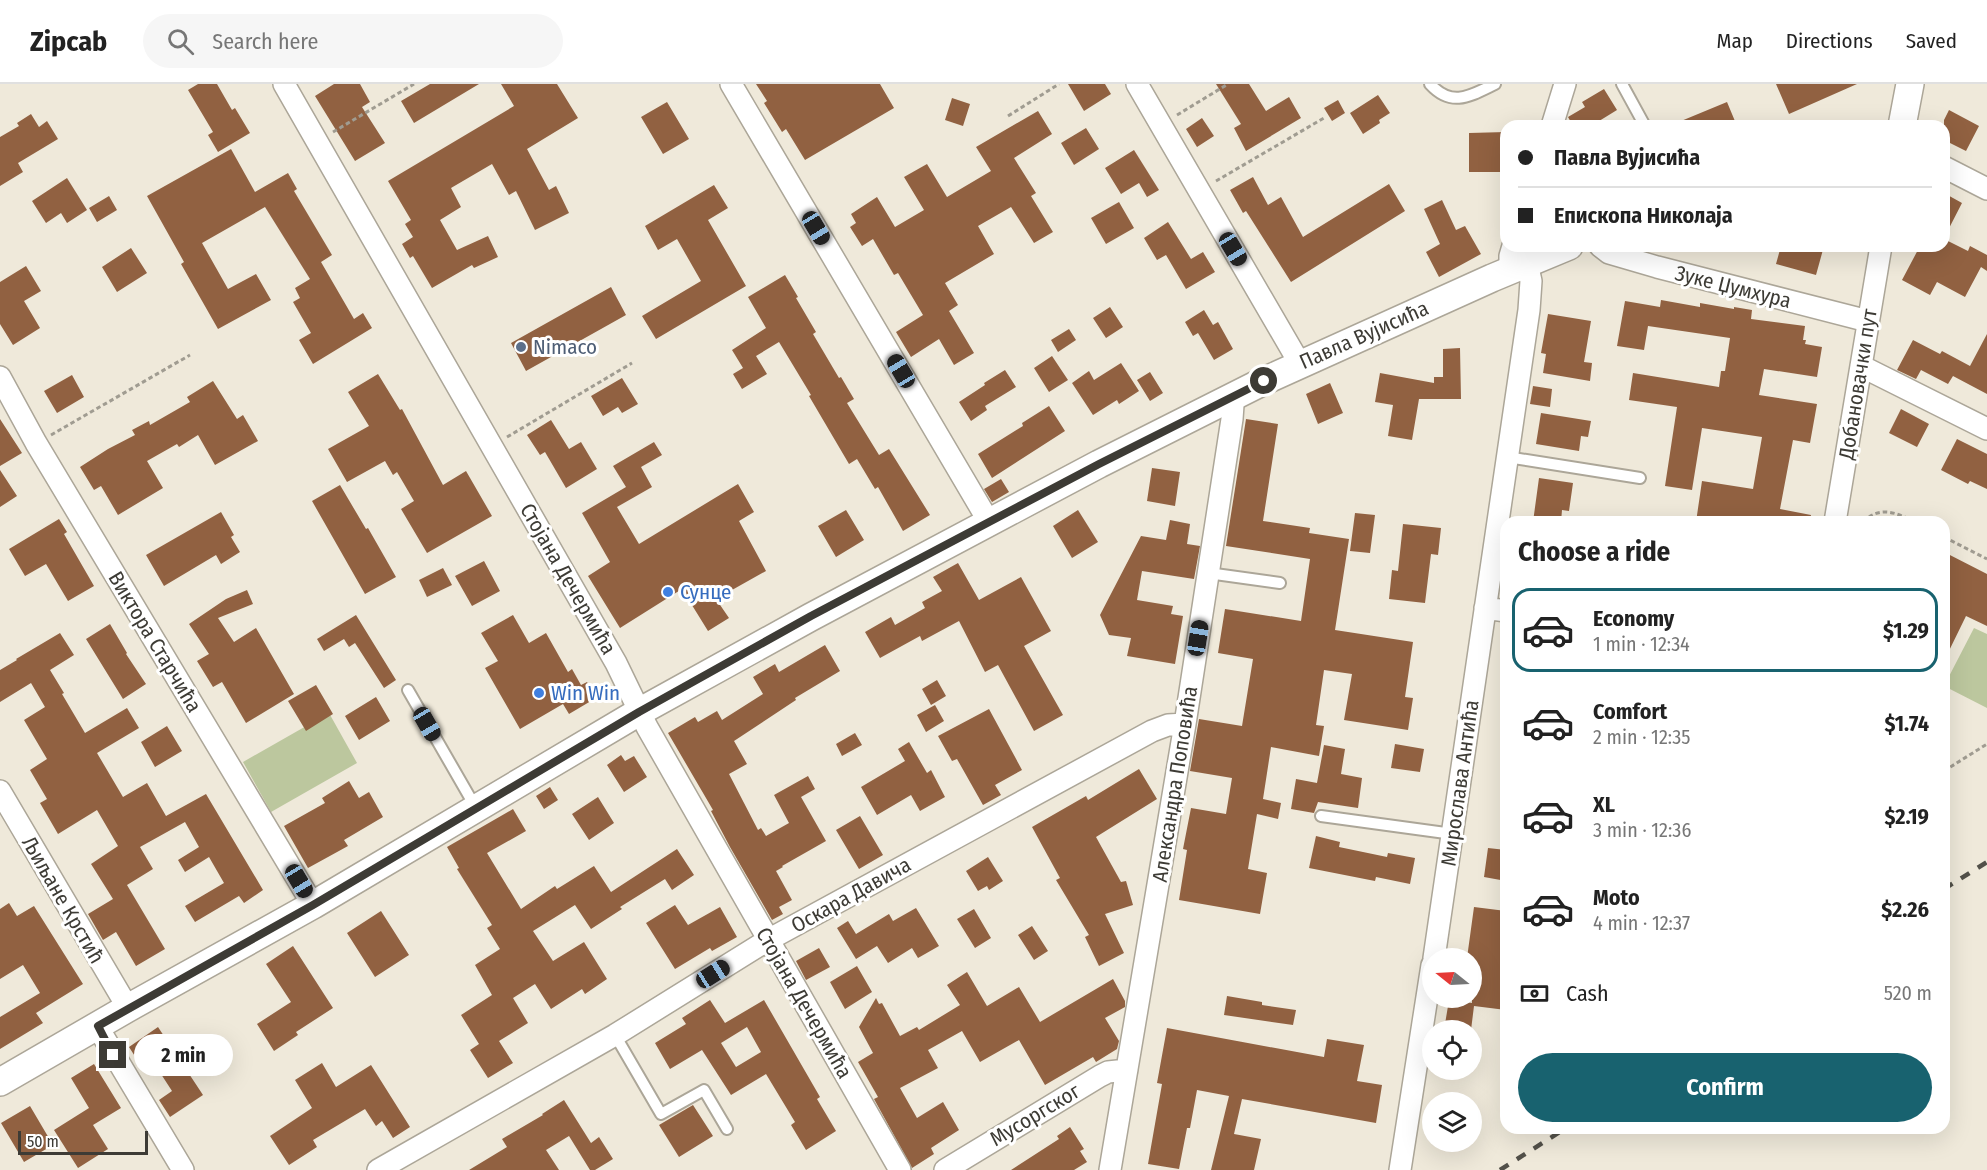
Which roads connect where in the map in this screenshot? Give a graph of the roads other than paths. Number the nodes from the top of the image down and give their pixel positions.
1 (284, 84) edge
2 (731, 84) edge
3 (1137, 84) edge
4 (1430, 84) edge
5 (1495, 84) edge
6 (1565, 84) edge
7 (1622, 84) edge
8 (1910, 84) edge
9 (1554, 120) edge
10 (1643, 120) edge
11 (1903, 120) edge
12 (1950, 170) edge
13 (1987, 189) edge
14 (1547, 252) edge
15 (1609, 252) edge
16 (1880, 252) edge
17 (1517, 260) edge
18 (1868, 321) junction
19 (1300, 364) junction
20 (1861, 366) junction
21 (0, 377) edge
22 (1231, 398) junction
23 (1987, 429) edge
24 (1508, 457) junction
25 (1640, 478) dead end
26 (1836, 516) edge
27 (989, 522) junction
28 (1208, 573) junction
29 (1280, 583) dead end
30 (1485, 608) junction
31 (1500, 610) edge
32 (408, 690) dead end
33 (639, 712) junction
34 (1185, 724) junction
35 (0, 791) edge
36 (476, 808) junction
37 (1321, 816) dead end
38 (1453, 834) junction
39 (313, 905) junction
40 (768, 940) junction
41 (1436, 948) edge
42 (128, 1008) junction
43 (1425, 1008) edge
44 (98, 1026) junction
45 (615, 1035) junction
46 (1127, 1070) junction
47 (0, 1082) edge
48 (727, 1129) dead end
49 (405, 1163) edge
50 (183, 1170) edge
51 (378, 1170) edge
52 (900, 1170) edge
53 (945, 1170) edge
54 (1110, 1170) edge
55 (1400, 1170) edge

1 - 33 street, Стојана Дечермића
2 - 27 street
3 - 19 street
4 - 5 lane
6 - 9 street
7 - 10 lane
8 - 11 street
12 - 13 street
14 - 17 street, Павла Вујисића
15 - 18 street, Зуке Џумхура
16 - 18 street, Добановачки пут
17 - 19 street, Павла Вујисића
17 - 24 street, Мирослава Антића
18 - 20 street, Добановачки пут
19 - 22 street, Павла Вујисића
20 - 23 street
20 - 26 street, Добановачки пут
21 - 39 street, Виктора Старчића
22 - 27 street, Павла Вујисића
22 - 28 street, Александра Поповића
24 - 25 lane
24 - 30 street, Мирослава Антића
27 - 33 street, Павла Вујисића
28 - 29 lane
28 - 34 street, Александра Поповића
30 - 31 street
30 - 38 street, Мирослава Антића
32 - 36 lane
33 - 36 street, Павла Вујисића
33 - 40 street, Стојана Дечермића
34 - 40 street, Оскара Давича
34 - 46 street, Александра Поповића
35 - 42 street, Љиљане Крстић
36 - 39 street, Павла Вујисића
37 - 38 lane
38 - 41 street, Мирослава Антића
39 - 42 street, Павла Вујисића
40 - 45 street, Оскара Давича
40 - 52 street, Стојана Дечермића
42 - 44 street, Павла Вујисића
43 - 55 street
44 - 47 street, Павла Вујисића
44 - 50 street
45 - 48 lane
45 - 49 street, Оскара Давича
46 - 53 street, Мусоргског
46 - 54 street, Александра Поповића
49 - 51 street, Оскара Давича

